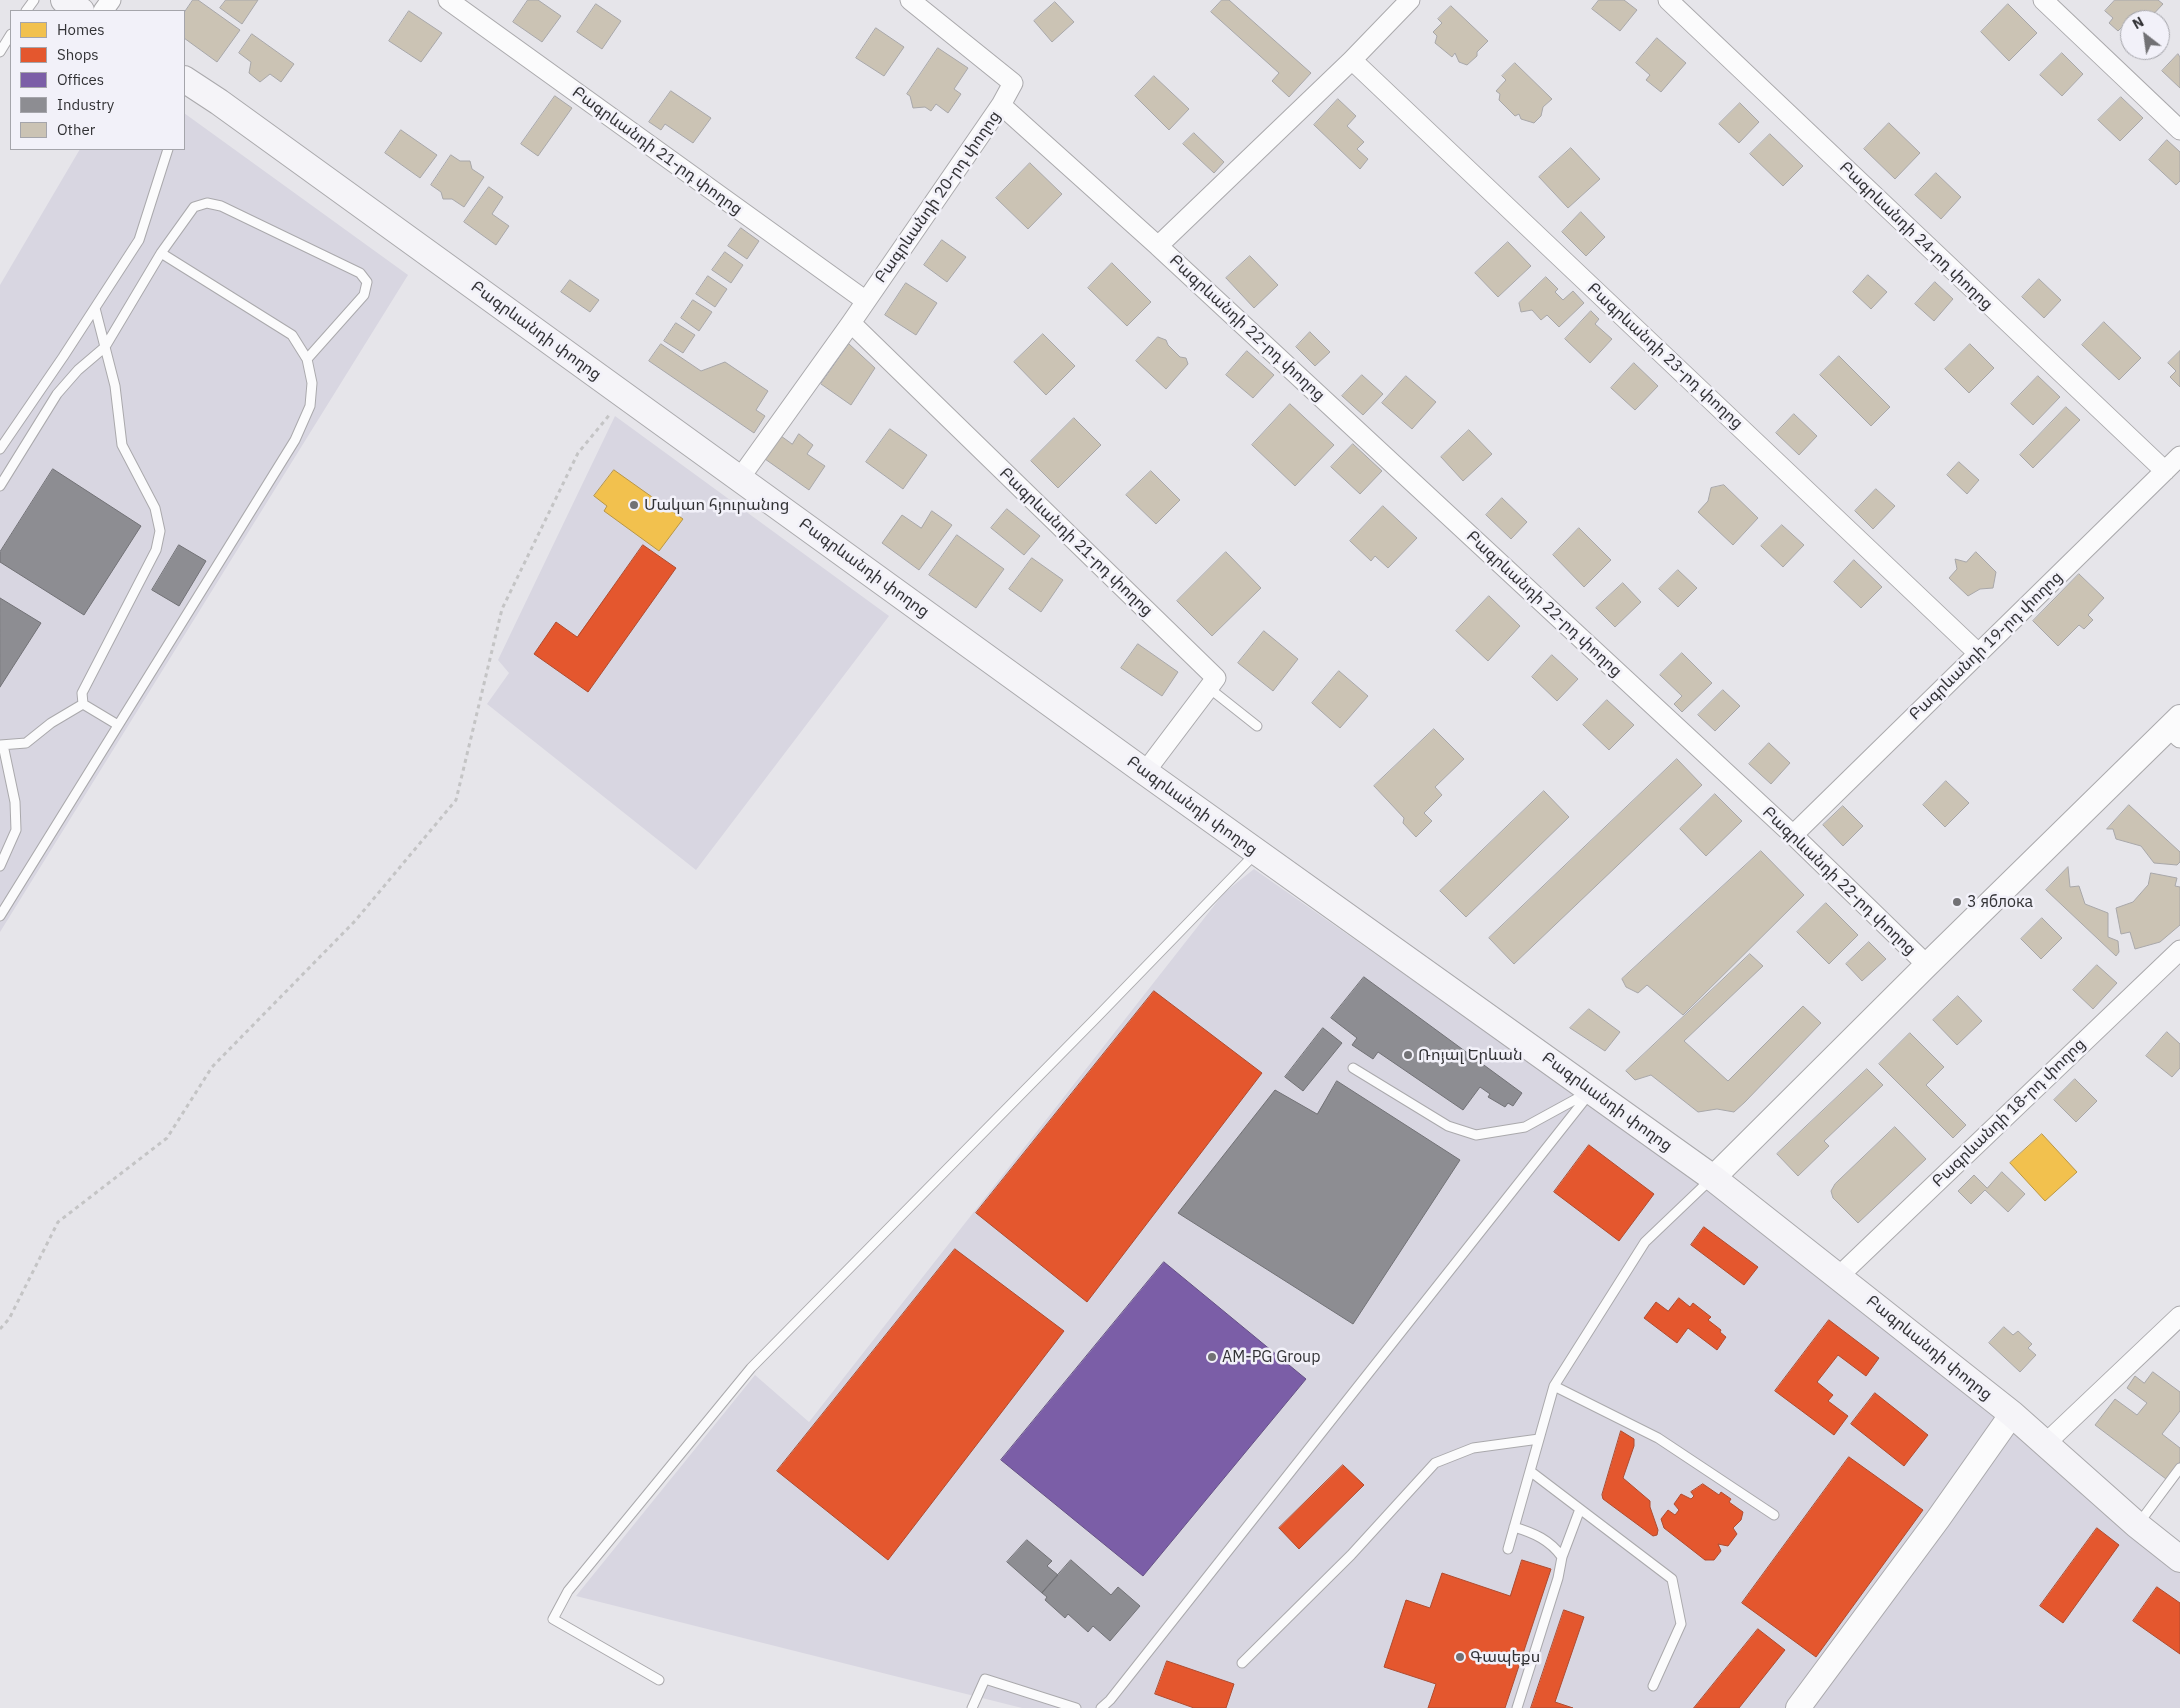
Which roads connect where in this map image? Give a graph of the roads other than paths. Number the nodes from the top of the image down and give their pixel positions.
1 (64, 0) edge
2 (448, 0) edge
3 (910, 0) edge
4 (1410, 0) edge
5 (1668, 0) edge
6 (2043, 0) edge
7 (79, 10) edge
8 (10, 36) edge
9 (0, 52) edge
10 (1352, 60) junction
11 (186, 84) edge
12 (1001, 105) junction
13 (2180, 130) edge
14 (168, 150) edge
15 (1158, 246) junction
16 (161, 254) junction
17 (866, 301) junction
18 (95, 308) junction
19 (851, 323) junction
20 (105, 348) junction
21 (307, 359) junction
22 (0, 449) edge
23 (2180, 456) edge
24 (2165, 472) junction
25 (740, 478) junction
26 (0, 486) edge
27 (1978, 653) junction
28 (1209, 688) junction
29 (83, 704) junction
30 (118, 725) junction
31 (1257, 726) dead end
32 (2176, 728) edge
33 (1, 745) edge
34 (1145, 772) junction
35 (1792, 835) junction
36 (1257, 852) junction
37 (0, 866) edge
38 (0, 916) edge
39 (2180, 950) edge
40 (1927, 965) junction
41 (1352, 1068) dead end
42 (1591, 1091) junction
43 (1713, 1178) junction
44 (1838, 1276) junction
45 (2180, 1316) edge
46 (1554, 1386) junction
47 (2012, 1414) junction
48 (1539, 1439) junction
49 (2045, 1444) junction
50 (2180, 1468) edge
51 (1530, 1471) junction
52 (1580, 1509) junction
53 (1774, 1515) dead end
54 (2137, 1525) junction
55 (1514, 1527) junction
56 (1508, 1549) dead end
57 (1562, 1558) junction
58 (2180, 1559) edge
59 (1242, 1663) dead end
60 (659, 1680) dead end
61 (1653, 1686) dead end
62 (972, 1708) edge
63 (1076, 1708) edge
64 (1101, 1708) edge
65 (1517, 1708) edge
66 (1798, 1708) edge

1 - 7 main road
2 - 17 street, Բագրևանդի 21-րդ փողոց
3 - 12 street
4 - 10 street
5 - 24 street, Բագրևանդի 24-րդ փողոց
6 - 13 street
8 - 9 lane
10 - 15 street
10 - 27 street, Բագրևանդի 23-րդ փողոց
11 - 25 main road, Բագրևանդի փողոց
12 - 15 street, Բագրևանդի 20-րդ փողոց
12 - 17 street, Բագրևանդի 20-րդ փողոց
14 - 18 lane
15 - 35 street, Բագրևանդի 22-րդ փողոց
16 - 20 lane
16 - 21 lane
16 - 21 lane
17 - 19 street, Բագրևանդի 20-րդ փողոց
18 - 20 lane
18 - 22 lane
19 - 25 street, Բագրևանդի 20-րդ փողոց
19 - 28 street, Բագրևանդի 21-րդ փողոց
20 - 26 lane
20 - 29 lane
21 - 30 lane
23 - 24 street, Բագրևանդի 19-րդ փողոց
24 - 27 street, Բագրևանդի 19-րդ փողոց
25 - 34 main road, Բագրևանդի փողոց
27 - 35 street, Բագրևանդի 19-րդ փողոց
28 - 31 lane
28 - 34 street
29 - 30 lane
29 - 33 lane
30 - 38 lane
32 - 40 street
33 - 37 lane
34 - 36 main road, Բագրևանդի փողոց
35 - 40 street, Բագրևանդի 22-րդ փողոց
36 - 42 main road, Բագրևանդի փողոց
36 - 60 lane
39 - 44 street, Բագրևանդի 18-րդ փողոց
40 - 43 street
41 - 42 lane
42 - 43 main road, Բագրևանդի փողոց
42 - 64 lane
43 - 44 main road, Բագրևանդի փողոց
43 - 46 lane
44 - 47 main road, Բագրևանդի փողոց
45 - 49 street
46 - 48 lane
46 - 53 lane
47 - 49 main road, Բագրևանդի փողոց
47 - 66 street
48 - 51 lane
48 - 59 lane
49 - 54 main road, Բագրևանդի փողոց
50 - 54 lane
51 - 52 lane
51 - 55 lane
52 - 57 lane
52 - 61 lane
54 - 58 main road, Բագրևանդի փողոց
55 - 56 lane
55 - 57 lane
57 - 65 lane
62 - 63 lane

